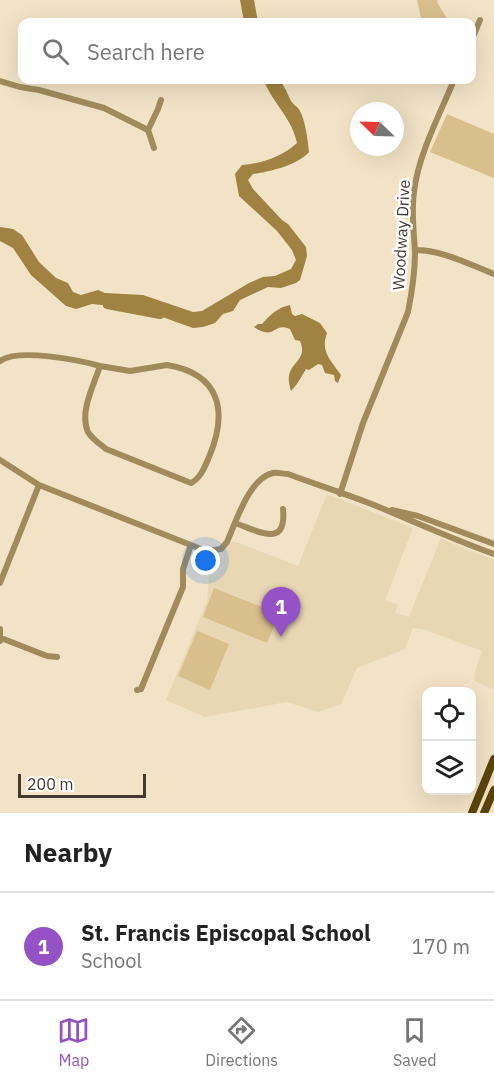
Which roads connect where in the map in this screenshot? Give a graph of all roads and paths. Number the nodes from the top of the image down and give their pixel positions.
1 (480, 20) dead end
2 (476, 28) edge
3 (0, 81) edge
4 (452, 84) edge
5 (161, 100) dead end
6 (148, 130) junction
7 (154, 148) dead end
8 (415, 250) junction
9 (494, 274) edge
10 (0, 361) edge
11 (100, 366) junction
12 (0, 460) edge
13 (39, 485) junction
14 (340, 494) junction
15 (380, 507) junction
16 (283, 509) dead end
17 (235, 523) junction
18 (494, 544) edge
19 (191, 545) junction
20 (494, 554) edge
21 (0, 583) edge
22 (0, 629) edge
23 (1, 640) edge
24 (57, 657) dead end
25 (137, 690) dead end
26 (494, 759) edge
27 (494, 790) edge
28 (480, 794) junction
29 (492, 800) edge
30 (472, 813) edge
31 (484, 813) edge

1 - 2 street
3 - 6 street
4 - 8 street, Woodway Drive
5 - 6 street
6 - 7 street
8 - 9 street
8 - 14 street, Woodway Drive
10 - 11 street
11 - 11 street
12 - 13 street
13 - 19 street
13 - 21 street
14 - 15 street
14 - 17 street
15 - 18 street
15 - 20 street
16 - 17 street
17 - 19 street
19 - 25 street
22 - 23 street
23 - 24 street
26 - 28 main road
27 - 29 main road
28 - 29 street
28 - 30 main road
29 - 31 main road

